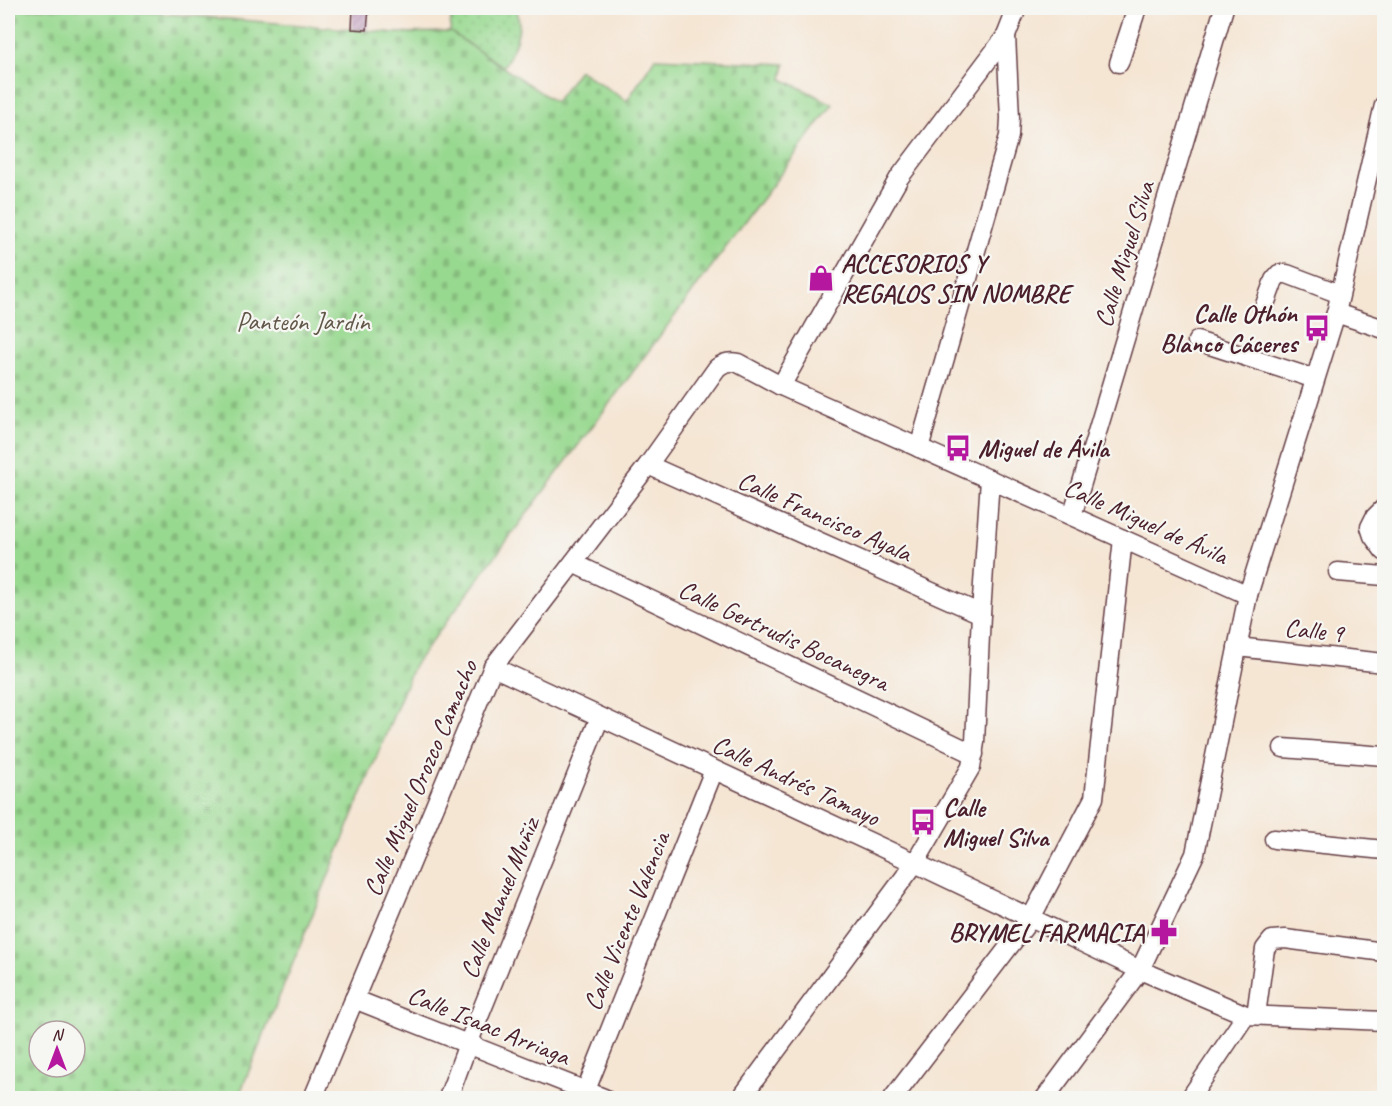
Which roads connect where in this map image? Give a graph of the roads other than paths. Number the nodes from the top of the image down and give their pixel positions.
1 (1017, 8) edge
2 (1137, 8) edge
3 (1224, 8) edge
4 (1006, 36) junction
5 (1119, 63) dead end
6 (1384, 105) edge
7 (1340, 294) junction
8 (1263, 310) dead end
9 (1336, 313) junction
10 (1384, 329) edge
11 (1197, 341) dead end
12 (727, 362) joint
13 (1315, 379) junction
14 (781, 386) junction
15 (919, 448) junction
16 (648, 465) junction
17 (990, 479) junction
18 (1384, 508) edge
19 (1072, 516) junction
20 (1123, 539) junction
21 (1384, 551) edge
22 (573, 563) junction
23 (1338, 572) dead end
24 (1384, 576) edge
25 (1248, 595) junction
26 (981, 614) junction
27 (1238, 647) junction
28 (1384, 663) edge
29 (493, 667) junction
30 (600, 717) junction
31 (1283, 748) dead end
32 (974, 754) junction
33 (1384, 756) edge
34 (714, 770) junction
35 (1274, 839) dead end
36 (1384, 850) edge
37 (915, 863) junction
38 (1031, 918) junction
39 (1384, 952) edge
40 (1140, 970) junction
41 (354, 999) junction
42 (1251, 1015) junction
43 (1384, 1021) edge
44 (468, 1044) junction
45 (586, 1090) junction
46 (313, 1098) edge
47 (448, 1098) edge
48 (604, 1098) edge
49 (741, 1098) edge
50 (893, 1098) edge
51 (1045, 1098) edge
52 (1190, 1098) edge

1 - 4 street
2 - 5 street
3 - 19 street, Calle Miguel Silva
4 - 14 street
4 - 15 street
6 - 7 street
7 - 8 street
7 - 9 street
9 - 10 street
9 - 13 street
11 - 13 street
12 - 14 street, Calle Miguel de Ávila
12 - 16 street, Calle Miguel Orozco Camacho
13 - 25 street
14 - 15 street, Calle Miguel de Ávila
15 - 17 street, Calle Miguel de Ávila
16 - 22 street, Calle Miguel Orozco Camacho
16 - 26 street, Calle Francisco Ayala
17 - 19 street, Calle Miguel de Ávila
17 - 26 street
18 - 21 street
19 - 20 street, Calle Miguel de Ávila
20 - 25 street, Calle Miguel de Ávila
20 - 38 street
22 - 29 street, Calle Miguel Orozco Camacho
22 - 32 street, Calle Gertrudis Bocanegra
23 - 24 street
25 - 27 street
26 - 32 street
27 - 28 street, Calle 9
27 - 40 street
29 - 30 street, Calle Andrés Tamayo
29 - 41 street, Calle Miguel Orozco Camacho
30 - 34 street, Calle Andrés Tamayo
30 - 44 street, Calle Manuel Muñiz
31 - 33 street
32 - 37 street
34 - 37 street, Calle Andrés Tamayo
34 - 45 street, Calle Vicente Valencia
35 - 36 street
37 - 38 street, Calle Andrés Tamayo
37 - 49 street
38 - 40 street, Calle Andrés Tamayo
38 - 50 street
39 - 42 street
40 - 42 street, Calle Andrés Tamayo
40 - 51 street
41 - 44 street, Calle Isaac Arriaga
41 - 46 street, Calle Miguel Orozco Camacho
42 - 43 street, Calle Andrés Tamayo
42 - 52 street
44 - 45 street, Calle Isaac Arriaga
44 - 47 street, Calle Manuel Muñiz
45 - 48 street, Calle Isaac Arriaga

